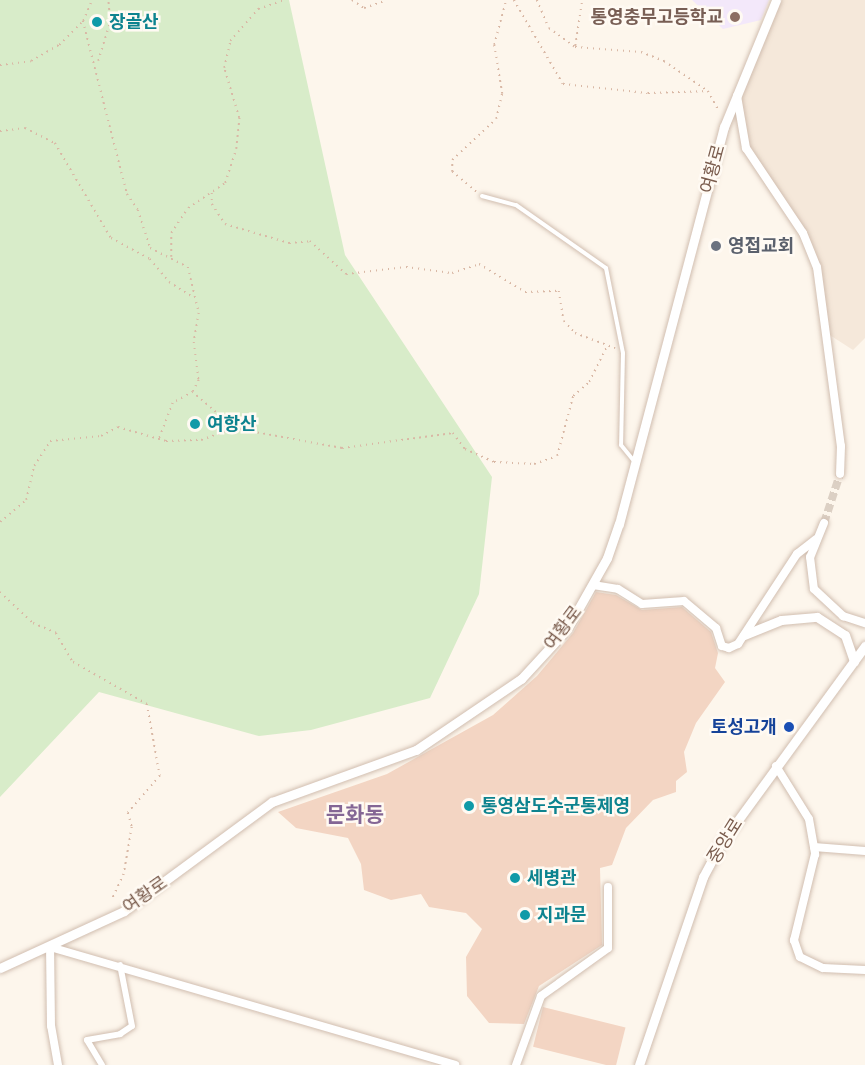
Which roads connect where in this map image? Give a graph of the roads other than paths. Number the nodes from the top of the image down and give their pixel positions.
1 (776, 0) edge
2 (737, 92) junction
3 (482, 196) road end
4 (637, 465) junction
5 (840, 474) tunnel mouth
6 (824, 523) tunnel mouth
7 (816, 539) junction
8 (593, 585) junction
9 (865, 622) edge
10 (744, 635) junction
11 (865, 646) edge
12 (854, 661) junction
13 (776, 766) junction
14 (814, 847) junction
15 (865, 851) edge
16 (608, 887) dead end
17 (50, 947) junction
18 (120, 964) junction
19 (0, 968) edge
20 (865, 970) edge
21 (58, 1065) edge
22 (102, 1065) edge
23 (455, 1065) edge
24 (516, 1065) edge
25 (639, 1065) edge

1 - 2 street, 여황로
2 - 4 street, 여황로
2 - 5 street
3 - 4 lane
4 - 8 street, 여황로
6 - 7 street
7 - 9 street
7 - 10 street
8 - 10 street
8 - 17 street, 여황로
10 - 12 street
11 - 12 street, 중앙로
12 - 13 street, 중앙로
13 - 14 street
13 - 25 street, 중앙로
14 - 15 street
14 - 20 street
16 - 24 street
17 - 18 street
17 - 19 street, 여황로
17 - 21 street
18 - 22 street
18 - 23 street

